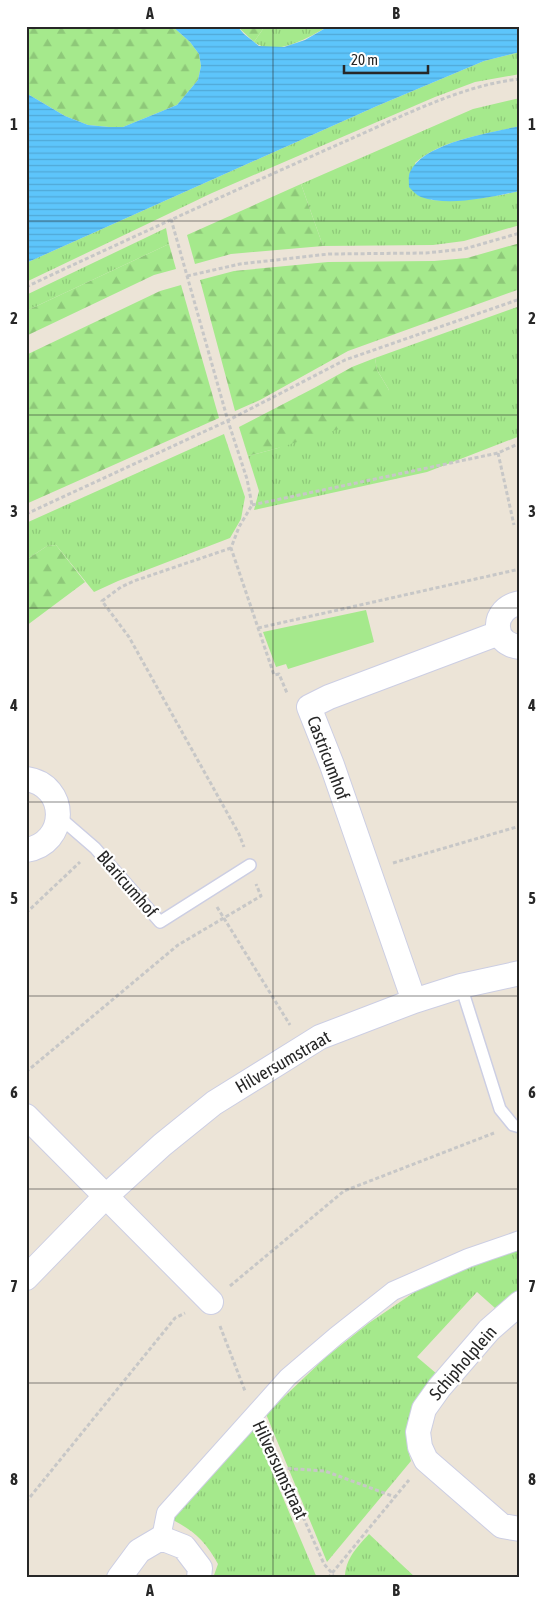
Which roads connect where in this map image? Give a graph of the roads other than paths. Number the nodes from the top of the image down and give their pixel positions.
1 (520, 603) edge
2 (499, 633) junction
3 (520, 647) edge
4 (26, 779) edge
5 (58, 816) junction
6 (26, 850) edge
7 (250, 865) road end
8 (520, 972) edge
9 (460, 986) junction
10 (414, 1001) junction
11 (26, 1116) edge
12 (517, 1126) edge
13 (105, 1197) junction
14 (520, 1240) edge
15 (26, 1278) edge
16 (211, 1302) road end
17 (520, 1303) edge
18 (520, 1529) edge
19 (161, 1538) junction
20 (119, 1578) edge
21 (199, 1578) edge

1 - 2 street
2 - 3 street
2 - 10 street, Castricumhof
4 - 5 street
5 - 6 street
5 - 7 lane, Blaricumhof
8 - 9 street, Hilversumstraat
9 - 10 street, Hilversumstraat
9 - 12 lane
10 - 13 street, Hilversumstraat
11 - 13 street
13 - 15 street, Hilversumstraat
13 - 16 street
14 - 19 street
17 - 18 street, Schipholplein
19 - 20 street
19 - 21 street

